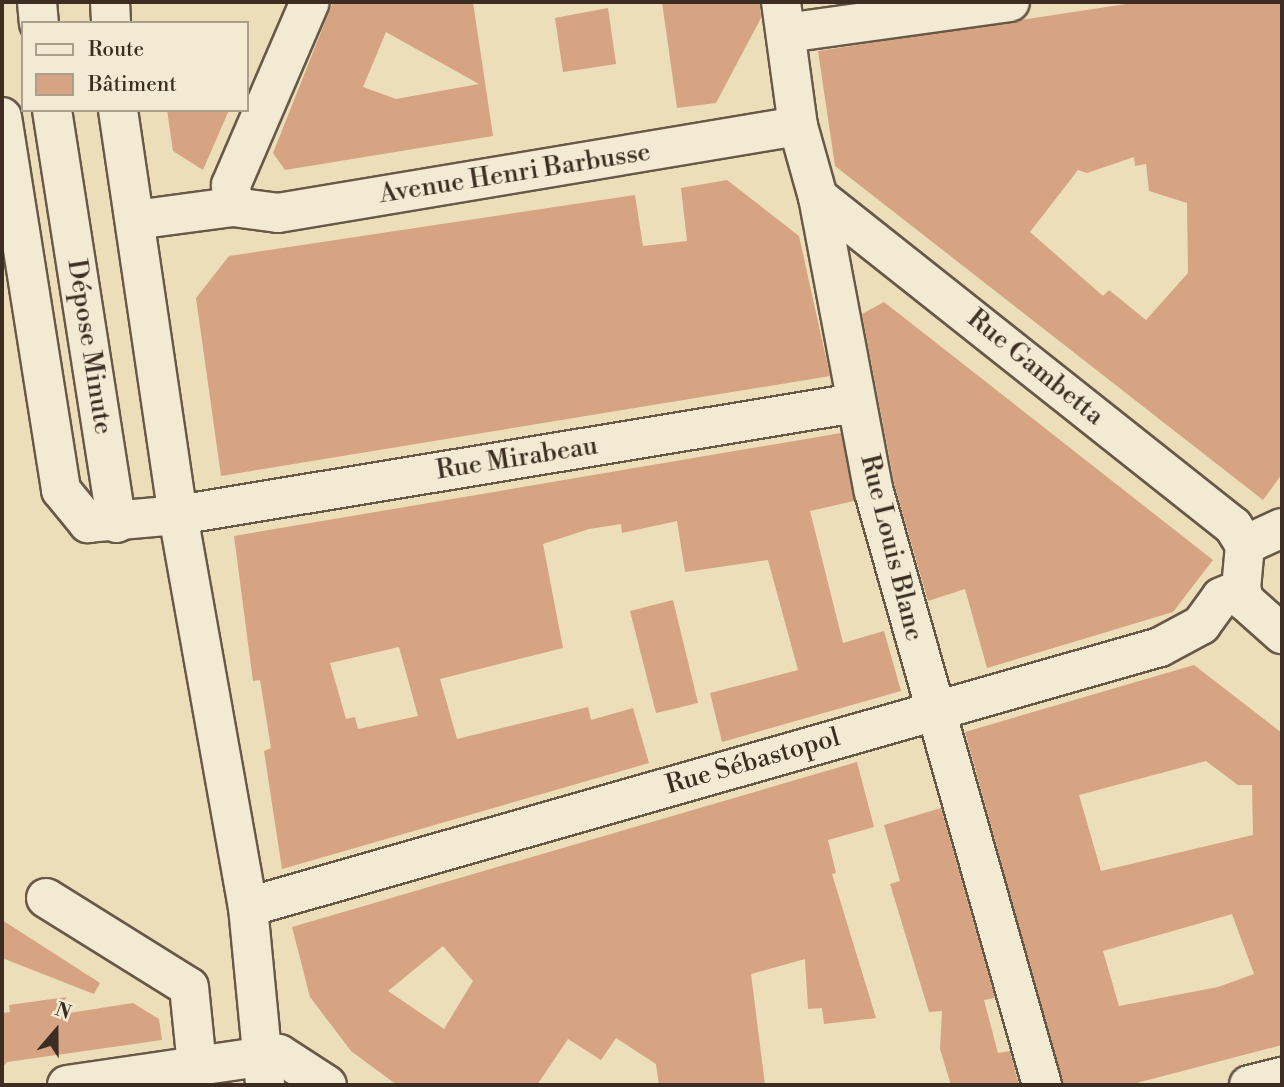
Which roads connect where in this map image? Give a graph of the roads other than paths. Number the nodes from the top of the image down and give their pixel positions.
1 (37, 2) edge
2 (110, 2) edge
3 (310, 2) edge
4 (1010, 2) edge
5 (784, 17) edge
6 (39, 21) edge
7 (111, 21) edge
8 (52, 112) edge
9 (118, 112) edge
10 (2, 117) edge
11 (797, 126) junction
12 (818, 197) junction
13 (233, 207) junction
14 (135, 220) junction
15 (855, 403) junction
16 (178, 515) junction
17 (117, 523) junction
18 (1282, 528) edge
19 (1245, 545) junction
20 (1241, 589) junction
21 (1282, 634) edge
22 (934, 710) junction
23 (46, 898) dead end
24 (248, 907) junction
25 (197, 1066) junction
26 (265, 1071) edge
27 (1282, 1077) edge
28 (67, 1085) edge
29 (327, 1085) edge
30 (1042, 1085) edge
31 (1248, 1085) edge

1 - 6 street
2 - 7 street
3 - 13 street
4 - 5 street
5 - 11 street, Rue Louis Blanc
8 - 17 street, Dépose Minute
9 - 14 street
10 - 17 street
11 - 12 street, Rue Louis Blanc
11 - 13 street, Avenue Henri Barbusse
12 - 15 street, Rue Louis Blanc
12 - 19 street, Rue Gambetta
13 - 14 street, Avenue Henri Barbusse
14 - 16 street
15 - 16 street, Rue Mirabeau
15 - 22 street, Rue Louis Blanc
16 - 17 street
16 - 24 street
18 - 19 street
19 - 20 street
20 - 21 street
20 - 22 street, Rue Sébastopol
22 - 24 street, Rue Sébastopol
22 - 30 street, Rue Louis Blanc
23 - 25 street
24 - 26 street
25 - 26 street
25 - 28 street
26 - 29 street
27 - 31 street

